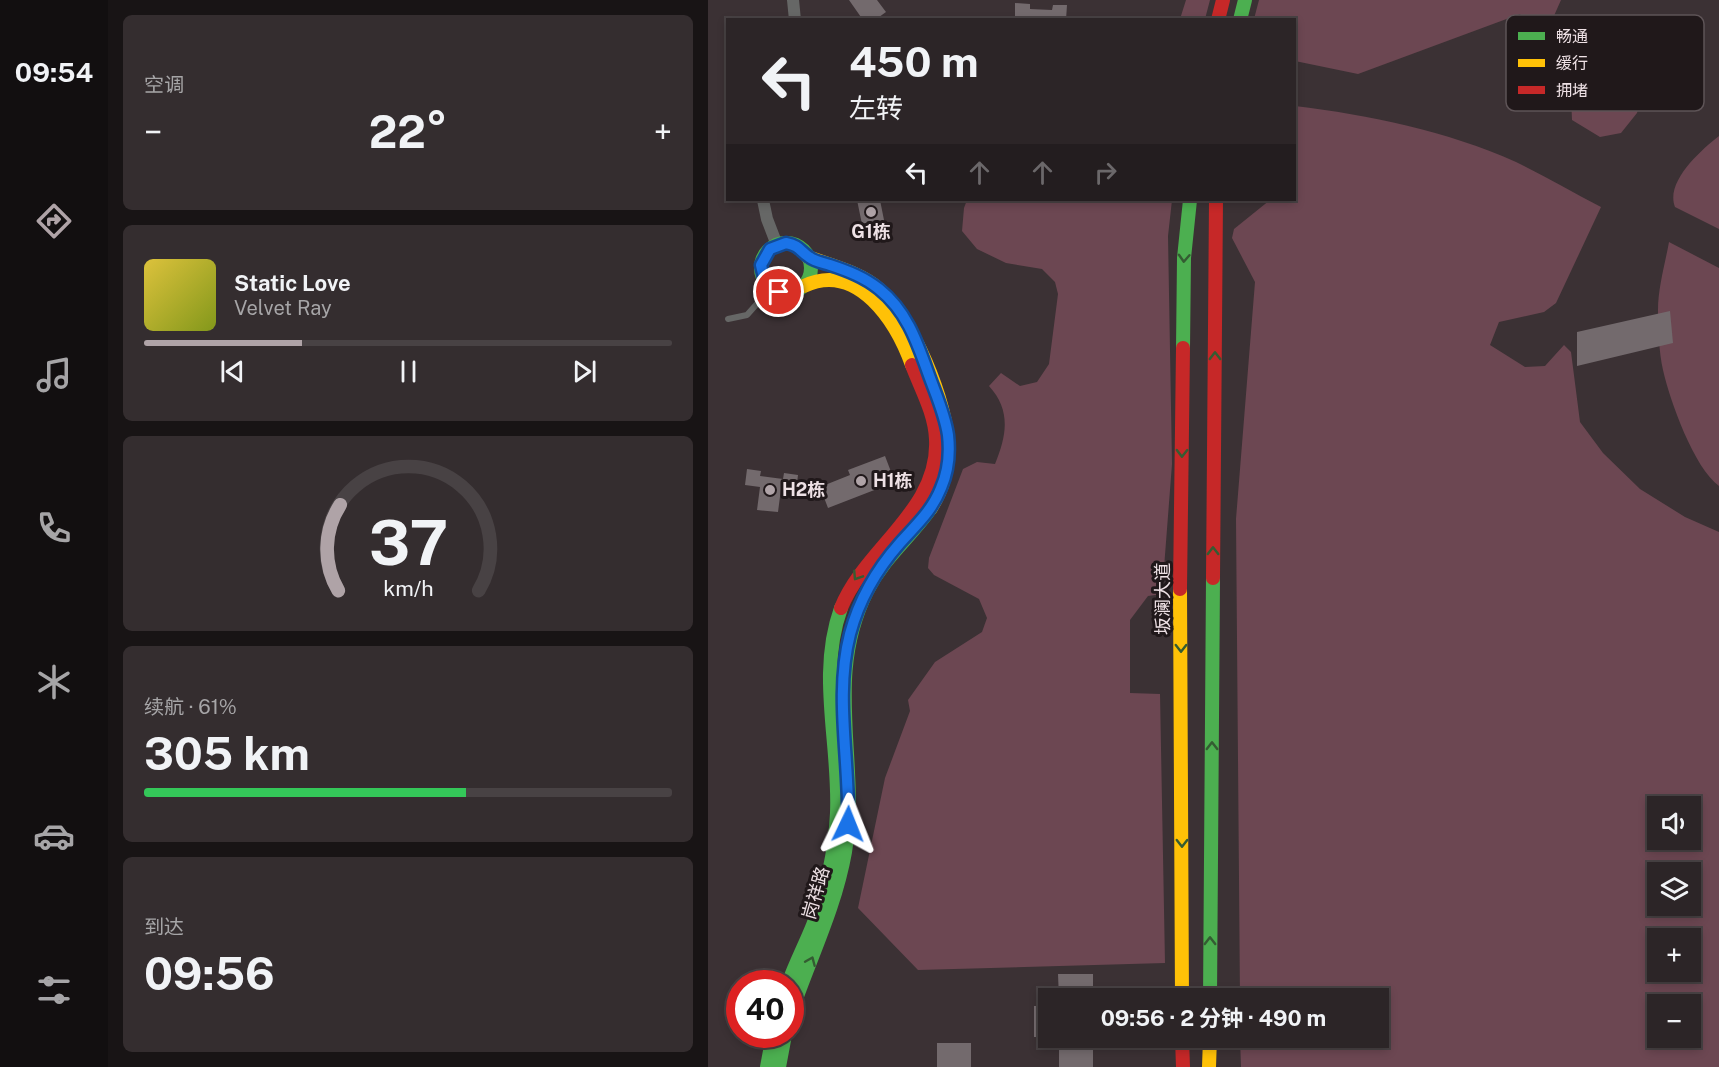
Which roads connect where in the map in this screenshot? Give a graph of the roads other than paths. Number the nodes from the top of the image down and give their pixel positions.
1 (793, 0) edge
2 (1223, 0) edge
3 (1245, 0) edge
4 (795, 18) edge
5 (1218, 18) edge
6 (1240, 18) edge
7 (764, 201) edge
8 (1190, 201) edge
9 (1216, 201) edge
10 (777, 245) junction
11 (808, 257) junction
12 (804, 286) junction
13 (771, 288) junction
14 (728, 319) dead end
15 (794, 970) edge
16 (804, 980) edge
17 (1182, 988) edge
18 (1210, 988) edge
19 (771, 1048) edge
20 (783, 1048) edge
21 (1182, 1048) edge
22 (1210, 1048) edge
23 (767, 1067) edge
24 (779, 1067) edge
25 (1183, 1067) edge
26 (1209, 1067) edge

1 - 4 street
2 - 5 street
3 - 6 street
7 - 10 street
8 -> 17 street, 坂澜大道
18 -> 9 street
10 - 11 street
10 - 13 street
11 - 12 street
16 -> 11 street, 岗祥路
12 - 13 street
12 -> 15 street, 岗祥路
13 - 14 lane
19 - 23 street
20 - 24 street
21 - 25 street
22 - 26 street

